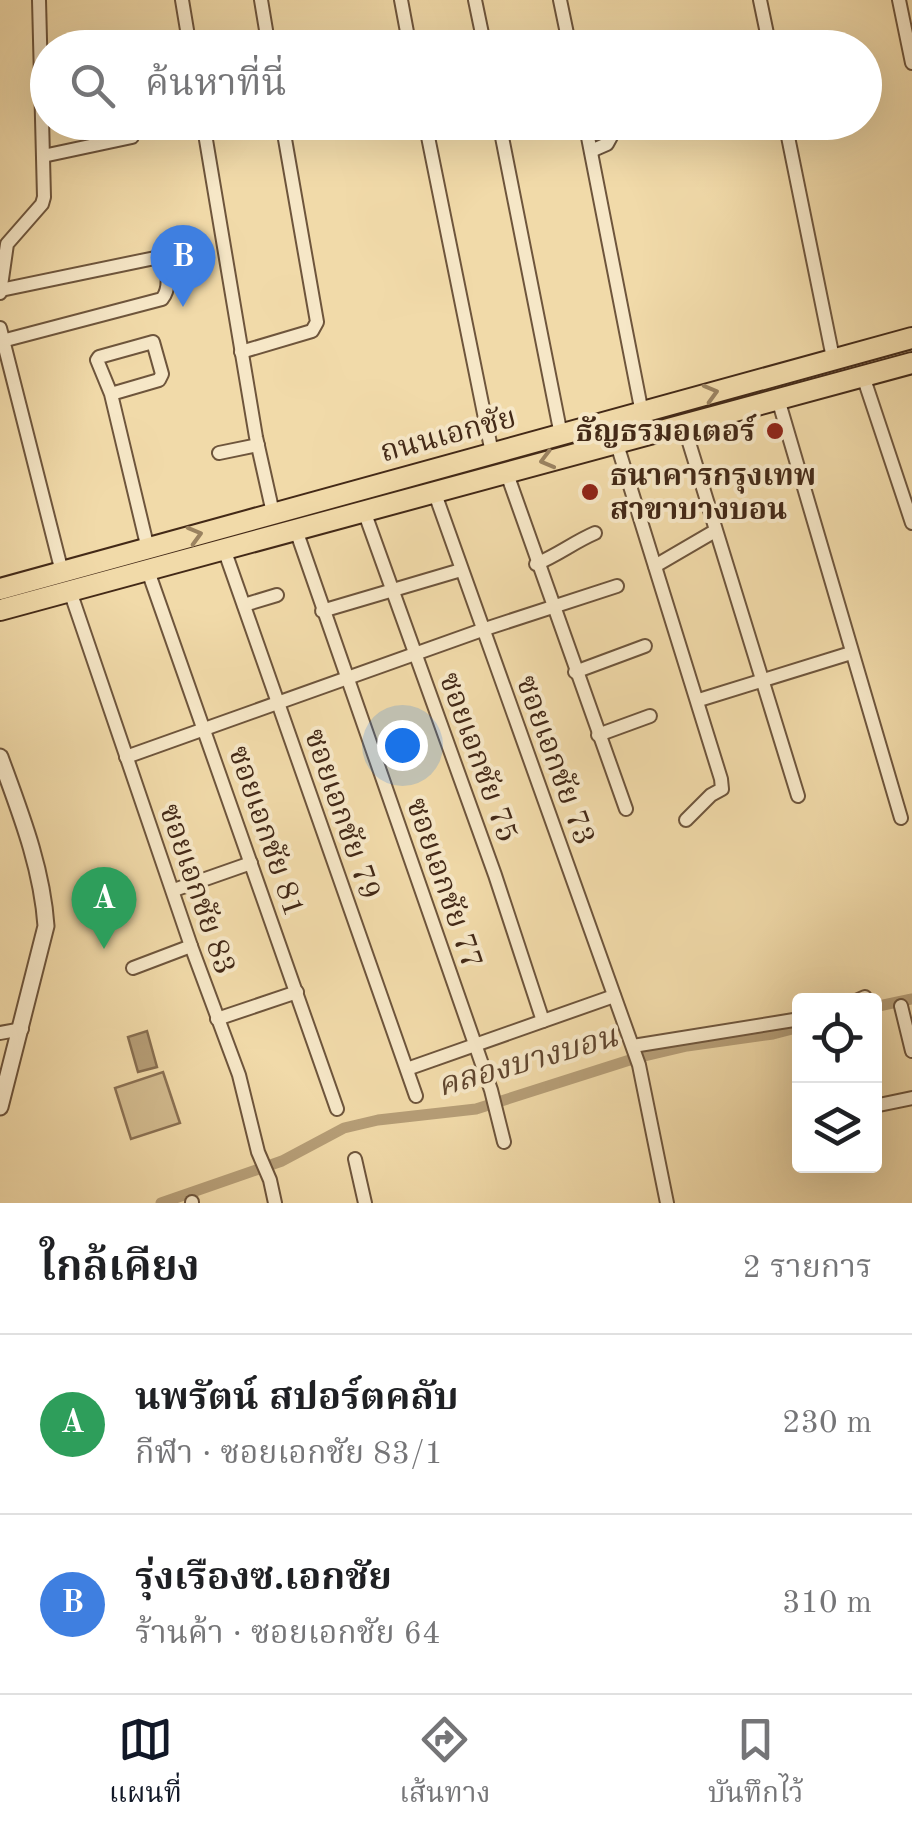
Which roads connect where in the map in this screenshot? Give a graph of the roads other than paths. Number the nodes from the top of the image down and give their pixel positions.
1 (39, 0) edge
2 (182, 0) edge
3 (260, 0) edge
4 (401, 0) edge
5 (475, 0) edge
6 (560, 0) edge
7 (760, 0) edge
8 (899, 0) edge
9 (40, 30) edge
10 (187, 30) edge
11 (266, 30) edge
12 (407, 30) edge
13 (481, 30) edge
14 (566, 30) edge
15 (766, 30) edge
16 (912, 63) edge
17 (43, 140) edge
18 (118, 140) edge
19 (206, 140) edge
20 (285, 140) edge
21 (429, 140) edge
22 (504, 140) edge
23 (589, 140) edge
24 (610, 140) edge
25 (789, 140) edge
26 (591, 151) junction
27 (43, 156) junction
28 (1, 290) edge
29 (0, 298) edge
30 (1, 335) edge
31 (912, 338) edge
32 (242, 352) junction
33 (833, 358) junction
34 (912, 362) edge
35 (864, 376) junction
36 (111, 394) junction
37 (778, 399) junction
38 (642, 413) junction
39 (684, 423) junction
40 (561, 434) junction
41 (616, 441) junction
42 (258, 446) junction
43 (218, 453) dead end
44 (492, 453) junction
45 (506, 471) junction
46 (434, 491) junction
47 (364, 510) junction
48 (321, 511) junction
49 (273, 514) junction
50 (912, 522) edge
51 (296, 530) junction
52 (716, 531) junction
53 (594, 534) dead end
54 (148, 548) junction
55 (224, 549) junction
56 (536, 564) junction
57 (655, 566) junction
58 (148, 570) junction
59 (460, 570) junction
60 (66, 582) junction
61 (617, 586) dead end
62 (0, 589) edge
63 (393, 590) junction
64 (277, 594) dead end
65 (244, 605) junction
66 (553, 608) junction
67 (0, 610) edge
68 (322, 610) junction
69 (482, 630) junction
70 (645, 646) dead end
71 (850, 653) junction
72 (415, 654) junction
73 (576, 672) junction
74 (347, 680) junction
75 (763, 680) junction
76 (699, 700) junction
77 (278, 704) junction
78 (650, 716) dead end
79 (205, 729) junction
80 (598, 734) junction
81 (0, 757) edge
82 (126, 757) junction
83 (798, 796) dead end
84 (8, 805) edge
85 (626, 809) dead end
86 (900, 818) dead end
87 (686, 820) dead end
88 (250, 862) junction
89 (174, 890) junction
90 (190, 946) junction
91 (132, 968) dead end
92 (298, 992) junction
93 (614, 996) junction
94 (901, 1006) dead end
95 (217, 1019) junction
96 (792, 1020) edge
97 (544, 1021) junction
98 (22, 1029) junction
99 (0, 1033) edge
100 (475, 1044) junction
101 (633, 1046) junction
102 (912, 1051) edge
103 (406, 1068) junction
104 (416, 1096) dead end
105 (912, 1098) edge
106 (882, 1104) edge
107 (0, 1108) edge
108 (337, 1109) dead end
109 (504, 1142) dead end
110 (356, 1159) dead end
111 (274, 1203) edge
112 (365, 1203) edge
113 (667, 1203) edge

1 - 9 street
2 - 10 street
3 - 11 street
4 - 12 street
5 - 13 street
6 - 14 street
7 - 15 street
8 - 16 street
17 - 27 street
18 - 27 street
19 - 32 street
20 - 32 street
21 - 44 street
22 - 40 street
23 - 26 street
24 - 26 street
25 - 33 street
26 - 38 street
27 - 28 street
28 - 29 street
28 - 30 street
30 - 60 street, ซอยเอกชัย 83
31 - 33 main road, ถนนเอกชัย
32 - 42 street
38 -> 33 main road, ถนนเอกชัย
34 - 35 main road, ถนนเอกชัย
35 - 37 main road, ถนนเอกชัย
35 - 50 street
36 - 36 street
36 - 54 street
37 - 39 main road, ถนนเอกชัย
37 - 71 street
38 - 40 main road, ถนนเอกชัย
39 - 41 main road, ถนนเอกชัย
39 - 52 street
40 - 44 main road, ถนนเอกชัย
41 -> 45 main road, ถนนเอกชัย
41 - 57 street
42 - 43 street
42 - 49 street
44 - 48 main road, ถนนเอกชัย
45 - 46 main road, ถนนเอกชัย
45 - 56 street
46 - 47 main road, ถนนเอกชัย
46 - 59 street, ซอยเอกชัย 73
47 - 48 main road, ถนนเอกชัย
47 - 63 street, ซอยเอกชัย 75
48 - 49 main road, ถนนเอกชัย
48 - 51 main road, ถนนเอกชัย
54 -> 49 main road, ถนนเอกชัย
51 - 55 main road, ถนนเอกชัย
51 - 68 street, ซอยเอกชัย 77
52 - 57 street
52 - 75 street
53 - 56 street
54 - 60 main road, ถนนเอกชัย
55 - 58 main road, ถนนเอกชัย
55 - 65 street, ซอยเอกชัย 79
56 - 66 street
57 - 76 street
58 - 60 main road, ถนนเอกชัย
58 - 79 street, ซอยเอกชัย 81
59 - 63 street
59 - 69 street, ซอยเอกชัย 73
60 - 62 main road, ถนนเอกชัย
60 - 67 main road, ถนนเอกชัย
60 - 82 street, ซอยเอกชัย 83
61 - 66 street
63 - 68 street
63 - 72 street, ซอยเอกชัย 75
64 - 65 street
65 - 77 street, ซอยเอกชัย 79
66 - 69 street
66 - 73 street
68 - 74 street, ซอยเอกชัย 77
69 - 72 street
69 - 93 street, ซอยเอกชัย 73
70 - 73 street
71 - 75 street
71 - 86 street
72 - 74 street
72 - 97 street, ซอยเอกชัย 75
73 - 80 street
74 - 77 street
74 - 100 street, ซอยเอกชัย 77
75 - 76 street
75 - 83 street
76 - 87 street
77 - 79 street
77 - 103 street, ซอยเอกชัย 79
78 - 80 street
79 - 82 street
79 - 88 street, ซอยเอกชัย 81
80 - 85 street
81 - 84 street
82 - 89 street, ซอยเอกชัย 83
84 - 98 street
88 - 89 street
88 - 92 street, ซอยเอกชัย 81
89 - 90 street, ซอยเอกชัย 83
90 - 91 street
90 - 95 street, ซอยเอกชัย 83
92 - 95 street
92 - 108 street, ซอยเอกชัย 81
93 - 97 street
93 - 101 street, ซอยเอกชัย 73
94 - 102 street
95 - 111 street, ซอยเอกชัย 83
96 - 101 street
97 - 100 street
98 - 99 street
98 - 107 street
100 - 103 street
100 - 109 street, ซอยเอกชัย 77
101 - 113 street, ซอยเอกชัย 73
103 - 104 street, ซอยเอกชัย 79
105 - 106 street
110 - 112 street

